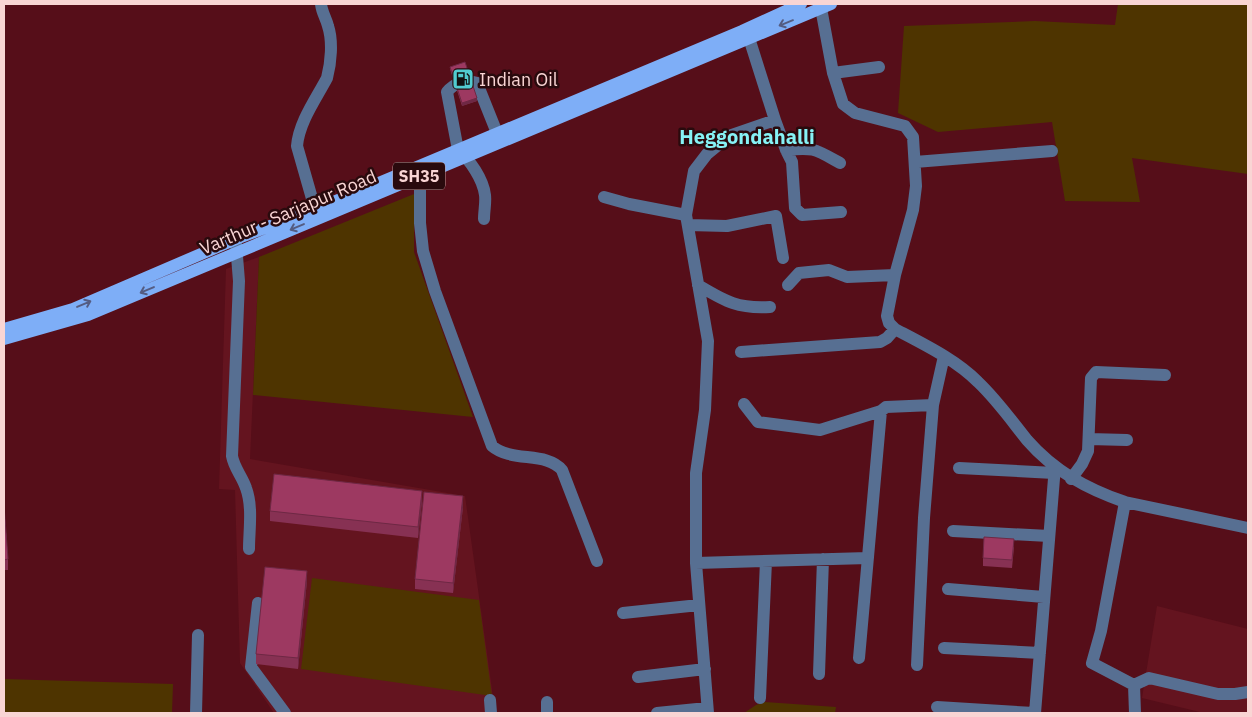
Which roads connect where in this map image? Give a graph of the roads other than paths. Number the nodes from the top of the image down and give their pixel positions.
1 (321, 4) edge
2 (801, 4) edge
3 (826, 6) edge
4 (749, 38) junction
5 (878, 67) dead end
6 (833, 73) junction
7 (775, 120) junction
8 (497, 133) junction
9 (786, 150) junction
10 (1052, 151) dead end
11 (461, 153) junction
12 (915, 162) junction
13 (840, 163) dead end
14 (420, 170) junction
15 (604, 197) dead end
16 (315, 209) junction
17 (841, 212) dead end
18 (484, 219) dead end
19 (687, 220) junction
20 (236, 246) junction
21 (783, 258) dead end
22 (895, 275) junction
23 (698, 285) junction
24 (788, 285) dead end
25 (770, 307) dead end
26 (4, 329) edge
27 (894, 329) junction
28 (4, 339) edge
29 (741, 352) dead end
30 (944, 356) junction
31 (1165, 375) dead end
32 (744, 404) dead end
33 (933, 405) junction
34 (881, 411) junction
35 (1089, 440) junction
36 (1127, 440) dead end
37 (959, 468) dead end
38 (1055, 470) junction
39 (1071, 479) junction
40 (1125, 502) junction
41 (1248, 528) edge
42 (953, 531) dead end
43 (1049, 536) junction
44 (249, 549) dead end
45 (868, 558) junction
46 (822, 559) junction
47 (598, 561) dead end
48 (766, 561) junction
49 (696, 563) junction
50 (948, 589) dead end
51 (1044, 597) junction
52 (258, 603) dead end
53 (699, 605) junction
54 (623, 613) dead end
55 (198, 634) dead end
56 (944, 648) dead end
57 (1040, 654) junction
58 (859, 658) dead end
59 (917, 665) dead end
60 (705, 669) junction
61 (819, 674) dead end
62 (638, 677) dead end
63 (1134, 685) junction
64 (1248, 692) edge
65 (760, 698) dead end
66 (490, 700) dead end
67 (937, 707) dead end
68 (707, 711) edge
69 (196, 713) edge
70 (285, 713) edge
71 (490, 713) edge
72 (657, 713) edge
73 (1035, 713) edge
74 (1135, 713) edge

1 - 16 street
2 - 8 main road, Varthur - Sarjapur Road / SH35
3 -> 4 main road, Varthur - Sarjapur Road / SH35
3 - 6 street
4 - 7 street
4 - 11 main road, Varthur - Sarjapur Road / SH35
5 - 6 street
6 - 12 street
7 - 9 street
7 - 19 street
8 - 11 main road, Varthur - Sarjapur Road / SH35
8 - 11 street
9 - 13 street
9 - 17 street
10 - 12 street
11 - 14 main road, Varthur - Sarjapur Road / SH35
11 - 18 street
12 - 22 street
14 - 16 main road, Varthur - Sarjapur Road / SH35
14 -> 20 main road, Varthur - Sarjapur Road / SH35
14 - 47 street
15 - 19 street
16 - 20 main road, Varthur - Sarjapur Road / SH35
19 - 21 street
19 - 23 street
26 -> 20 main road, Varthur - Sarjapur Road / SH35
20 -> 28 main road, Varthur - Sarjapur Road / SH35
20 - 44 street
22 - 24 street
22 - 27 street
23 - 25 street
23 - 49 street
27 - 29 street
27 - 30 street
30 - 33 street
30 - 38 street
31 - 35 street
32 - 34 street
33 - 34 street
33 - 59 street
34 - 45 street
35 - 36 street
35 - 39 street
37 - 38 street
38 - 39 street
38 - 43 street
39 - 40 street
40 - 41 street
40 - 63 street
42 - 43 street
43 - 51 street
45 - 46 street
45 - 58 street
46 - 48 street
46 - 61 street
48 - 49 street
48 - 65 street
49 - 53 street
50 - 51 street
51 - 57 street
52 - 70 street
53 - 54 street
53 - 60 street
55 - 69 street
56 - 57 street
57 - 73 street
60 - 62 street
60 - 68 street
63 - 64 street
63 - 74 street
66 - 71 street
67 - 73 street
68 - 72 street

